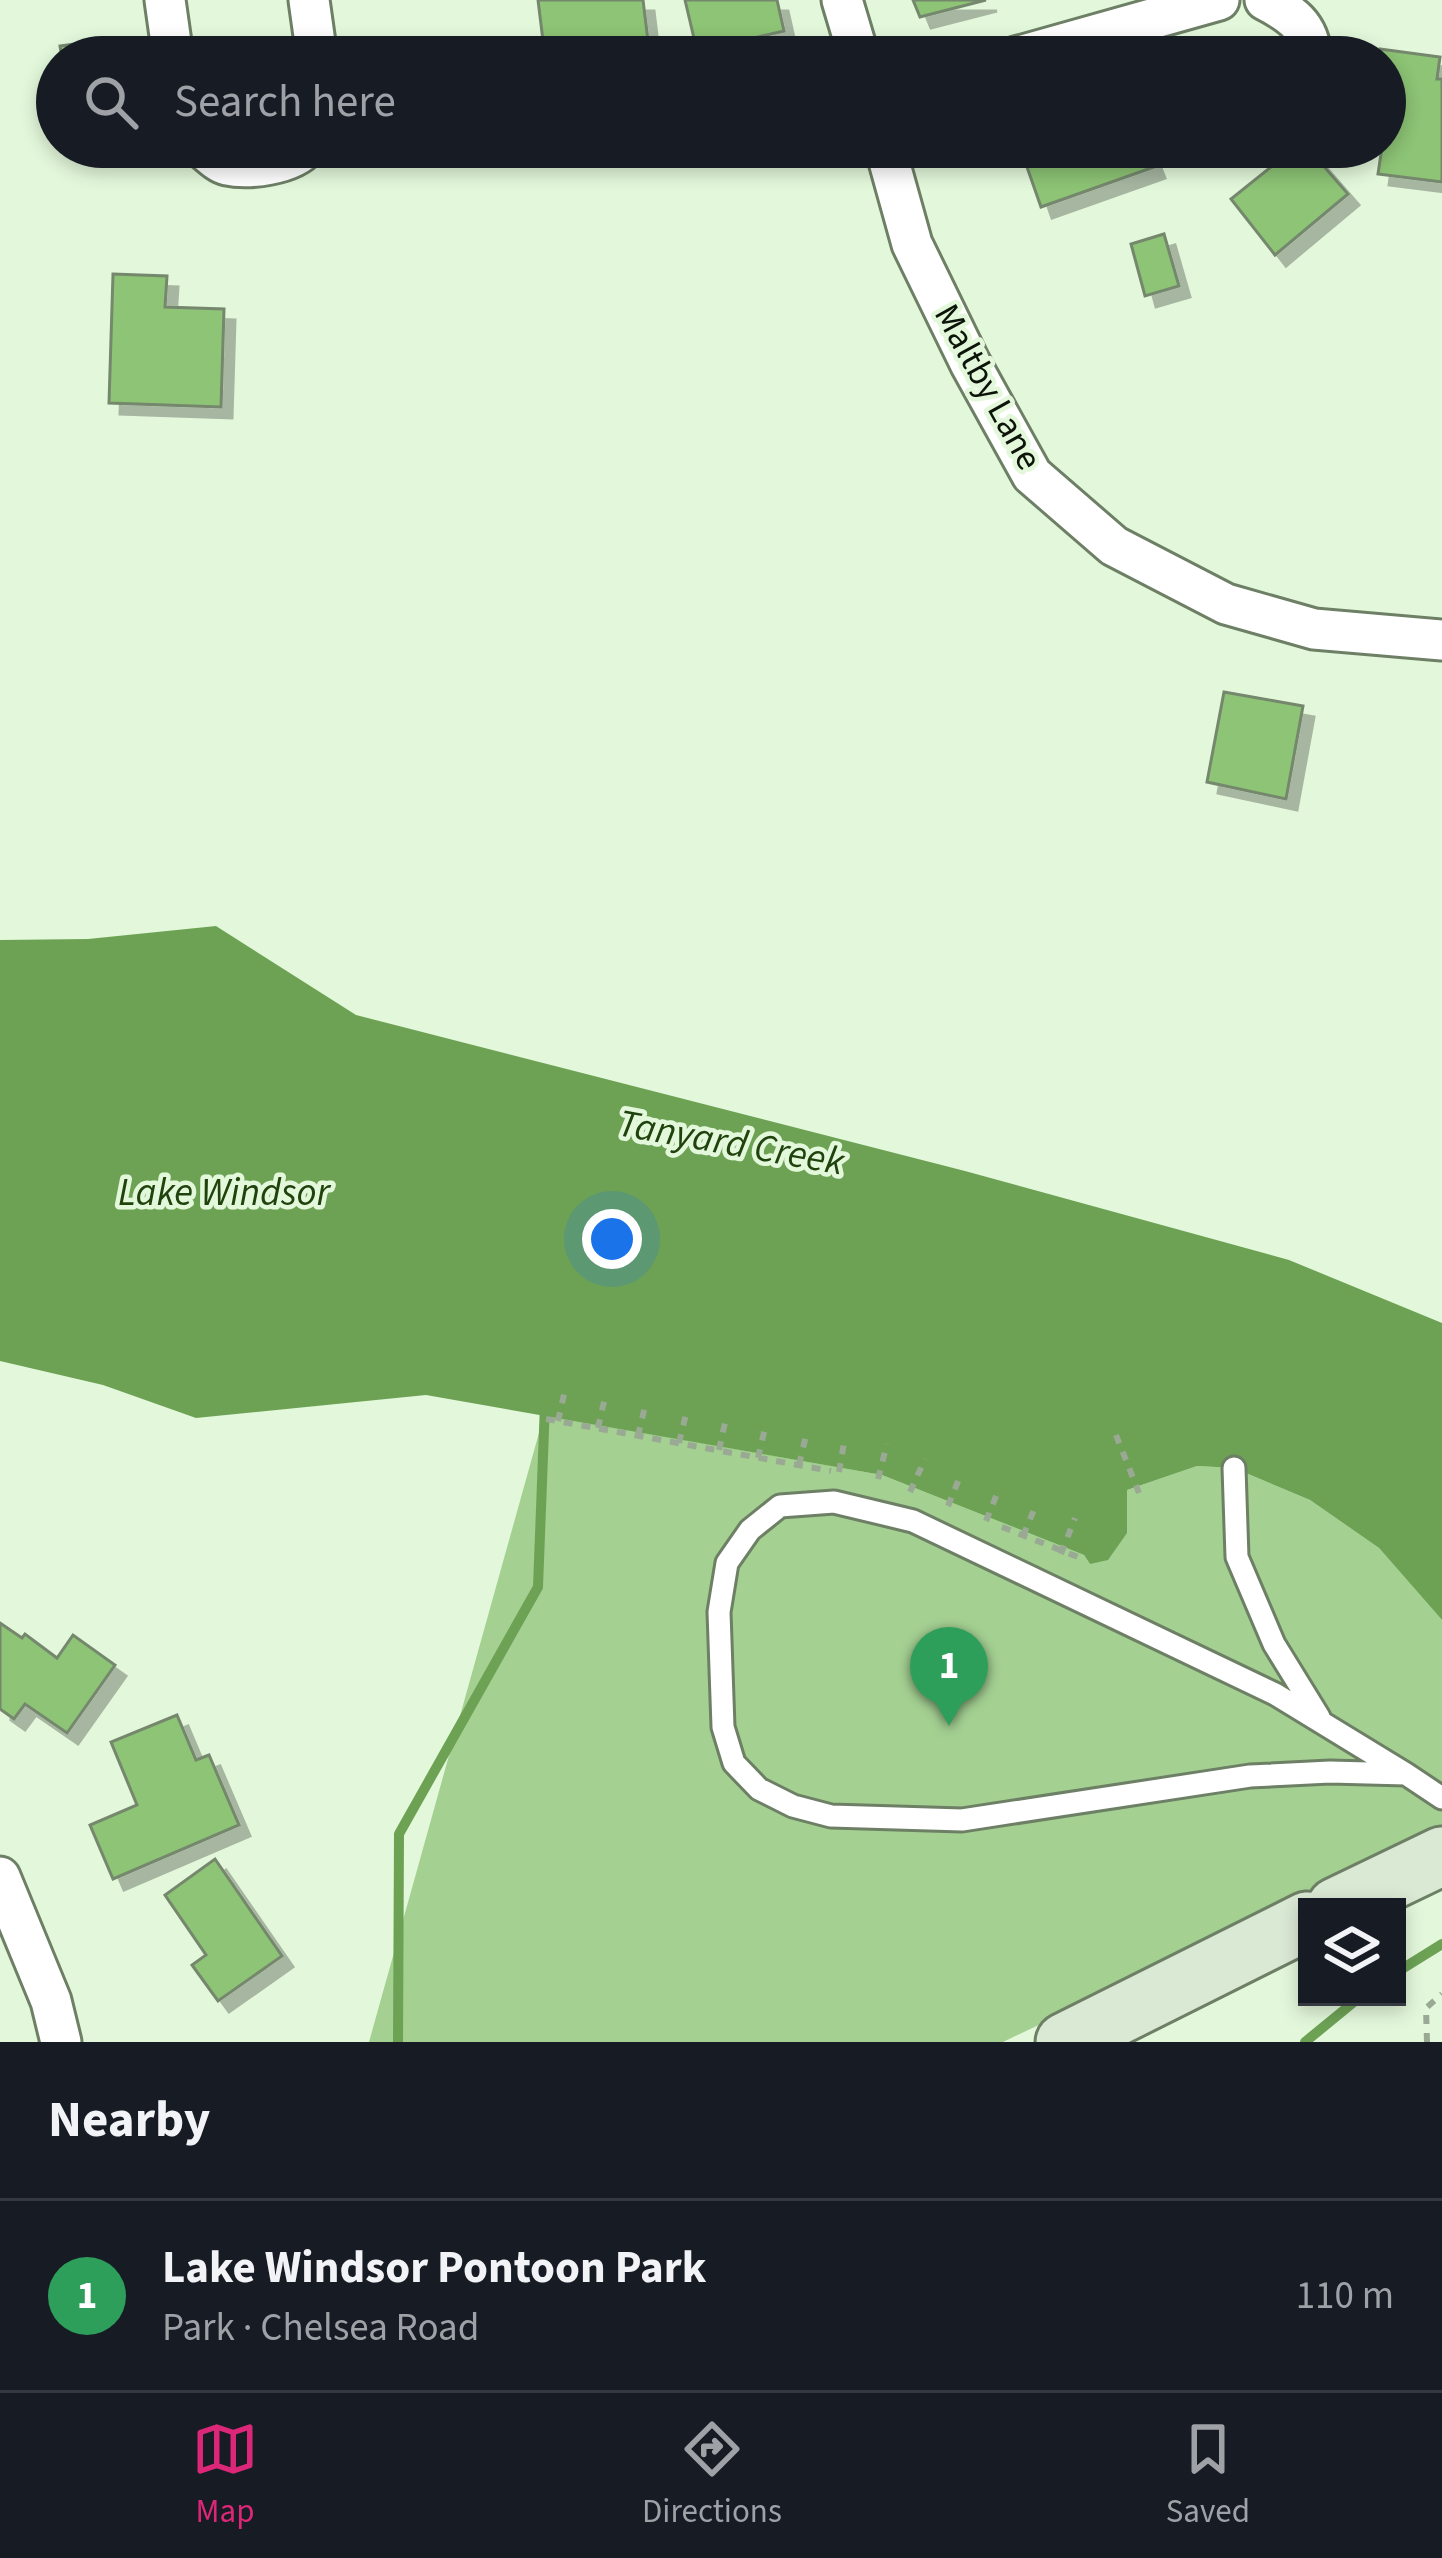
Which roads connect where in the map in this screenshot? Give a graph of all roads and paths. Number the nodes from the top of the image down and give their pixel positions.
1 (165, 0) edge
2 (308, 0) edge
3 (842, 0) edge
4 (1219, 0) edge
5 (1265, 0) edge
6 (1120, 29) junction
7 (170, 36) edge
8 (314, 36) edge
9 (853, 36) edge
10 (1094, 36) edge
11 (1128, 36) edge
12 (1307, 36) edge
13 (891, 168) edge
14 (1441, 641) edge
15 (566, 1386) dead end
16 (606, 1393) dead end
17 (646, 1402) dead end
18 (687, 1410) dead end
19 (726, 1418) dead end
20 (558, 1421) dead end
21 (766, 1424) dead end
22 (598, 1428) dead end
23 (807, 1431) dead end
24 (1116, 1435) dead end
25 (638, 1436) dead end
26 (845, 1437) dead end
27 (679, 1443) dead end
28 (887, 1444) dead end
29 (719, 1450) dead end
30 (758, 1458) dead end
31 (925, 1459) dead end
32 (799, 1465) dead end
33 (1234, 1468) dead end
34 (839, 1472) dead end
35 (961, 1474) dead end
36 (878, 1479) dead end
37 (999, 1489) dead end
38 (910, 1492) dead end
39 (1139, 1492) dead end
40 (1036, 1505) dead end
41 (947, 1506) dead end
42 (1075, 1518) dead end
43 (986, 1521) dead end
44 (1023, 1536) dead end
45 (1063, 1551) dead end
46 (1323, 1722) junction
47 (1406, 1774) junction
48 (1442, 1798) edge
49 (1442, 1856) edge
50 (0, 1876) edge
51 (1355, 1898) edge
52 (1298, 1926) edge
53 (1442, 1994) edge
54 (61, 2042) edge
55 (1065, 2042) edge
56 (1427, 2042) edge

1 - 7 street
2 - 8 street
3 - 9 street
4 - 6 street
5 - 12 street
6 - 10 street
6 - 11 street
13 - 14 street, Maltby Lane
15 - 20 path
16 - 22 path
17 - 25 path
18 - 27 path
19 - 29 path
21 - 30 path
23 - 32 path
24 - 39 path
26 - 34 path
28 - 36 path
31 - 38 path
33 - 46 lane
35 - 41 path
37 - 43 path
40 - 44 path
42 - 45 path
46 - 47 lane
46 - 47 lane
47 - 48 lane
49 - 51 street
50 - 54 street
52 - 55 street
53 - 56 path

